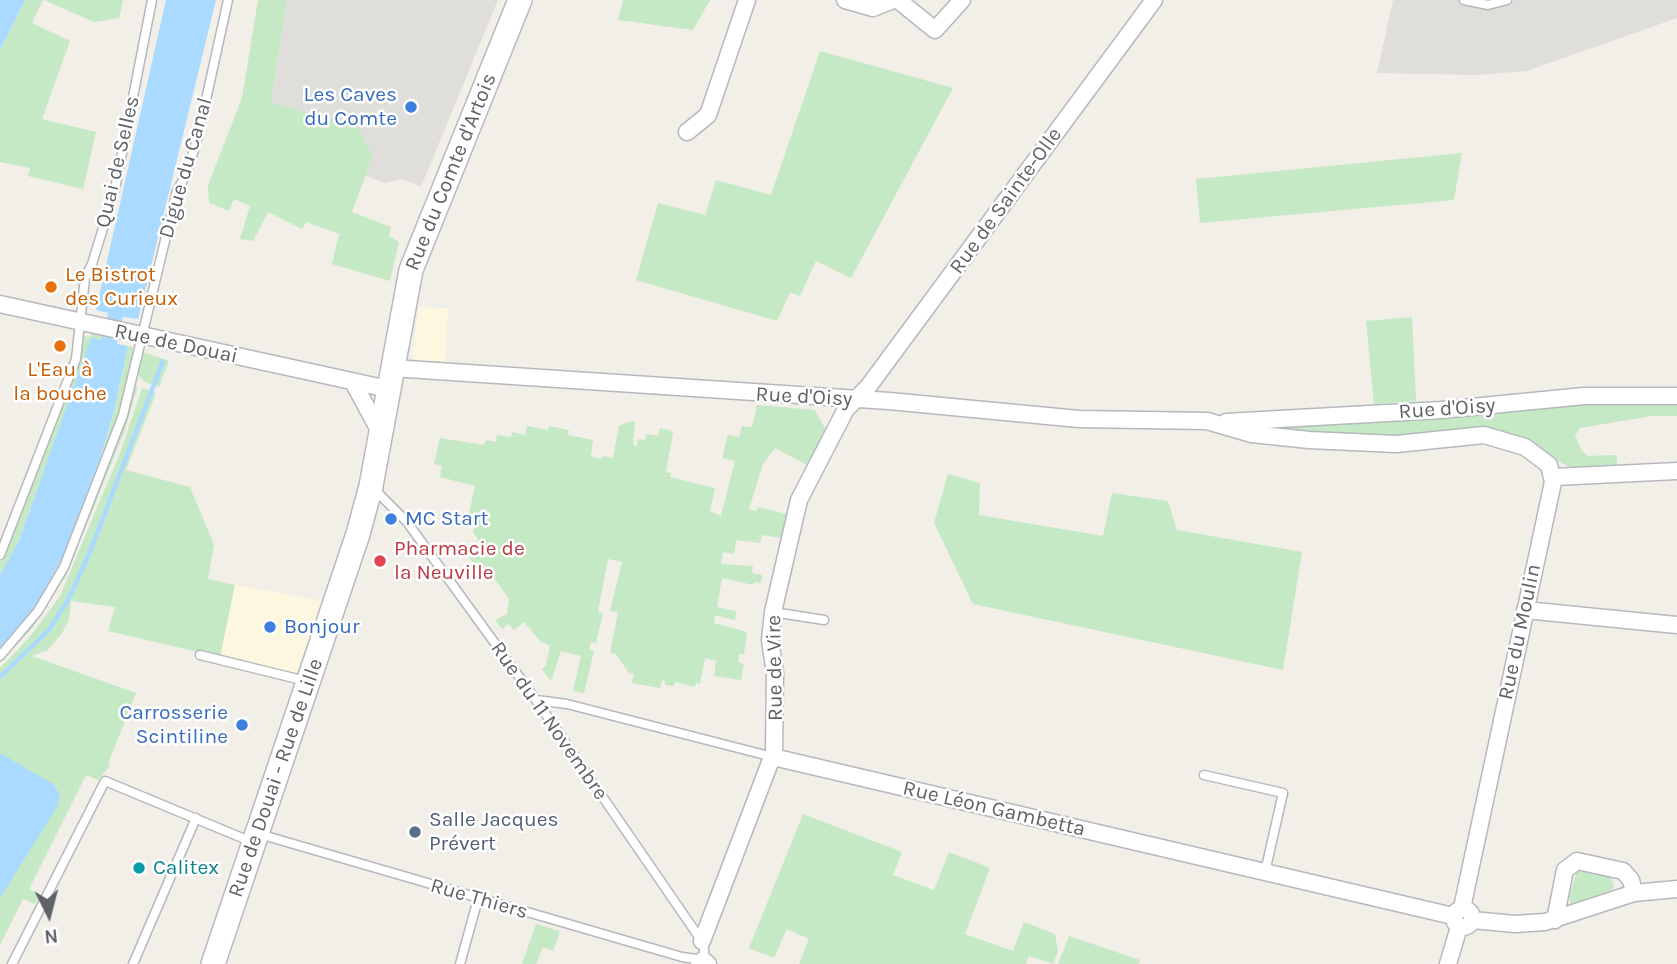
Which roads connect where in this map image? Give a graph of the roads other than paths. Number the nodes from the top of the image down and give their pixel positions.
1 (152, 0) edge
2 (228, 0) edge
3 (520, 0) edge
4 (747, 0) edge
5 (845, 0) edge
6 (896, 0) edge
7 (962, 0) edge
8 (1154, 0) edge
9 (1464, 0) edge
10 (1507, 0) edge
11 (687, 132) dead end
12 (0, 304) edge
13 (86, 324) junction
14 (134, 334) junction
15 (390, 379) junction
16 (353, 382) junction
17 (1677, 396) edge
18 (855, 399) junction
19 (1216, 422) junction
20 (380, 432) junction
21 (1677, 471) edge
22 (1553, 477) junction
23 (371, 486) junction
24 (0, 555) edge
25 (1525, 610) junction
26 (773, 612) junction
27 (824, 620) dead end
28 (1677, 625) edge
29 (200, 655) dead end
30 (0, 656) edge
31 (309, 682) junction
32 (536, 700) junction
33 (773, 757) junction
34 (1204, 775) dead end
35 (196, 818) junction
36 (255, 837) junction
37 (1265, 873) junction
38 (1677, 889) edge
39 (1634, 893) junction
40 (478, 899) junction
41 (1462, 918) junction
42 (1555, 920) junction
43 (702, 941) junction
44 (703, 963) edge
45 (12, 964) edge
46 (133, 964) edge
47 (213, 964) edge
48 (460, 964) edge
49 (1448, 964) edge

1 - 13 lane, Quai de Selles
2 - 14 lane, Digue du Canal
3 - 15 main road, Rue du Comte d'Artois
4 - 11 street
5 - 6 street
6 - 7 street
8 - 18 street, Rue de Sainte-Olle
9 - 10 lane
12 - 13 street, Rue de Douai
13 - 14 street, Rue de Douai
13 - 24 lane
14 - 16 street, Rue de Douai
14 - 30 lane, Digue du Canal
15 - 16 street, Rue de Douai
15 - 18 street, Rue d'Oisy
15 - 20 main road, Rue de Douai - Rue de Lille
16 - 20 street
17 - 19 street, Rue d'Oisy
18 - 19 street, Rue d'Oisy
18 - 26 street, Rue de Vire
19 - 22 street, Rue d'Oisy
20 - 23 main road, Rue de Douai - Rue de Lille
21 - 22 street
22 - 25 street, Rue du Moulin
23 - 31 main road, Rue de Douai - Rue de Lille
23 - 32 lane, Rue du 11 Novembre
25 - 28 street
25 - 41 street, Rue du Moulin
26 - 27 lane
26 - 33 street, Rue de Vire
29 - 31 lane
31 - 36 main road, Rue de Douai - Rue de Lille
32 - 33 lane, Rue Léon Gambetta
32 - 43 lane, Rue du 11 Novembre
33 - 37 street, Rue Léon Gambetta
33 - 43 street, Rue de Vire
34 - 37 lane
35 - 36 lane
35 - 45 lane
35 - 46 lane
36 - 40 lane, Rue Thiers
36 - 47 main road, Rue de Douai - Rue de Lille
37 - 41 street, Rue Léon Gambetta
38 - 39 street, Rue Léon Gambetta
39 - 42 street, Rue Léon Gambetta
39 - 42 street
40 - 44 lane, Rue Thiers
40 - 48 lane
41 - 42 street, Rue Léon Gambetta
41 - 49 street, Rue du Moulin
43 - 44 lane

